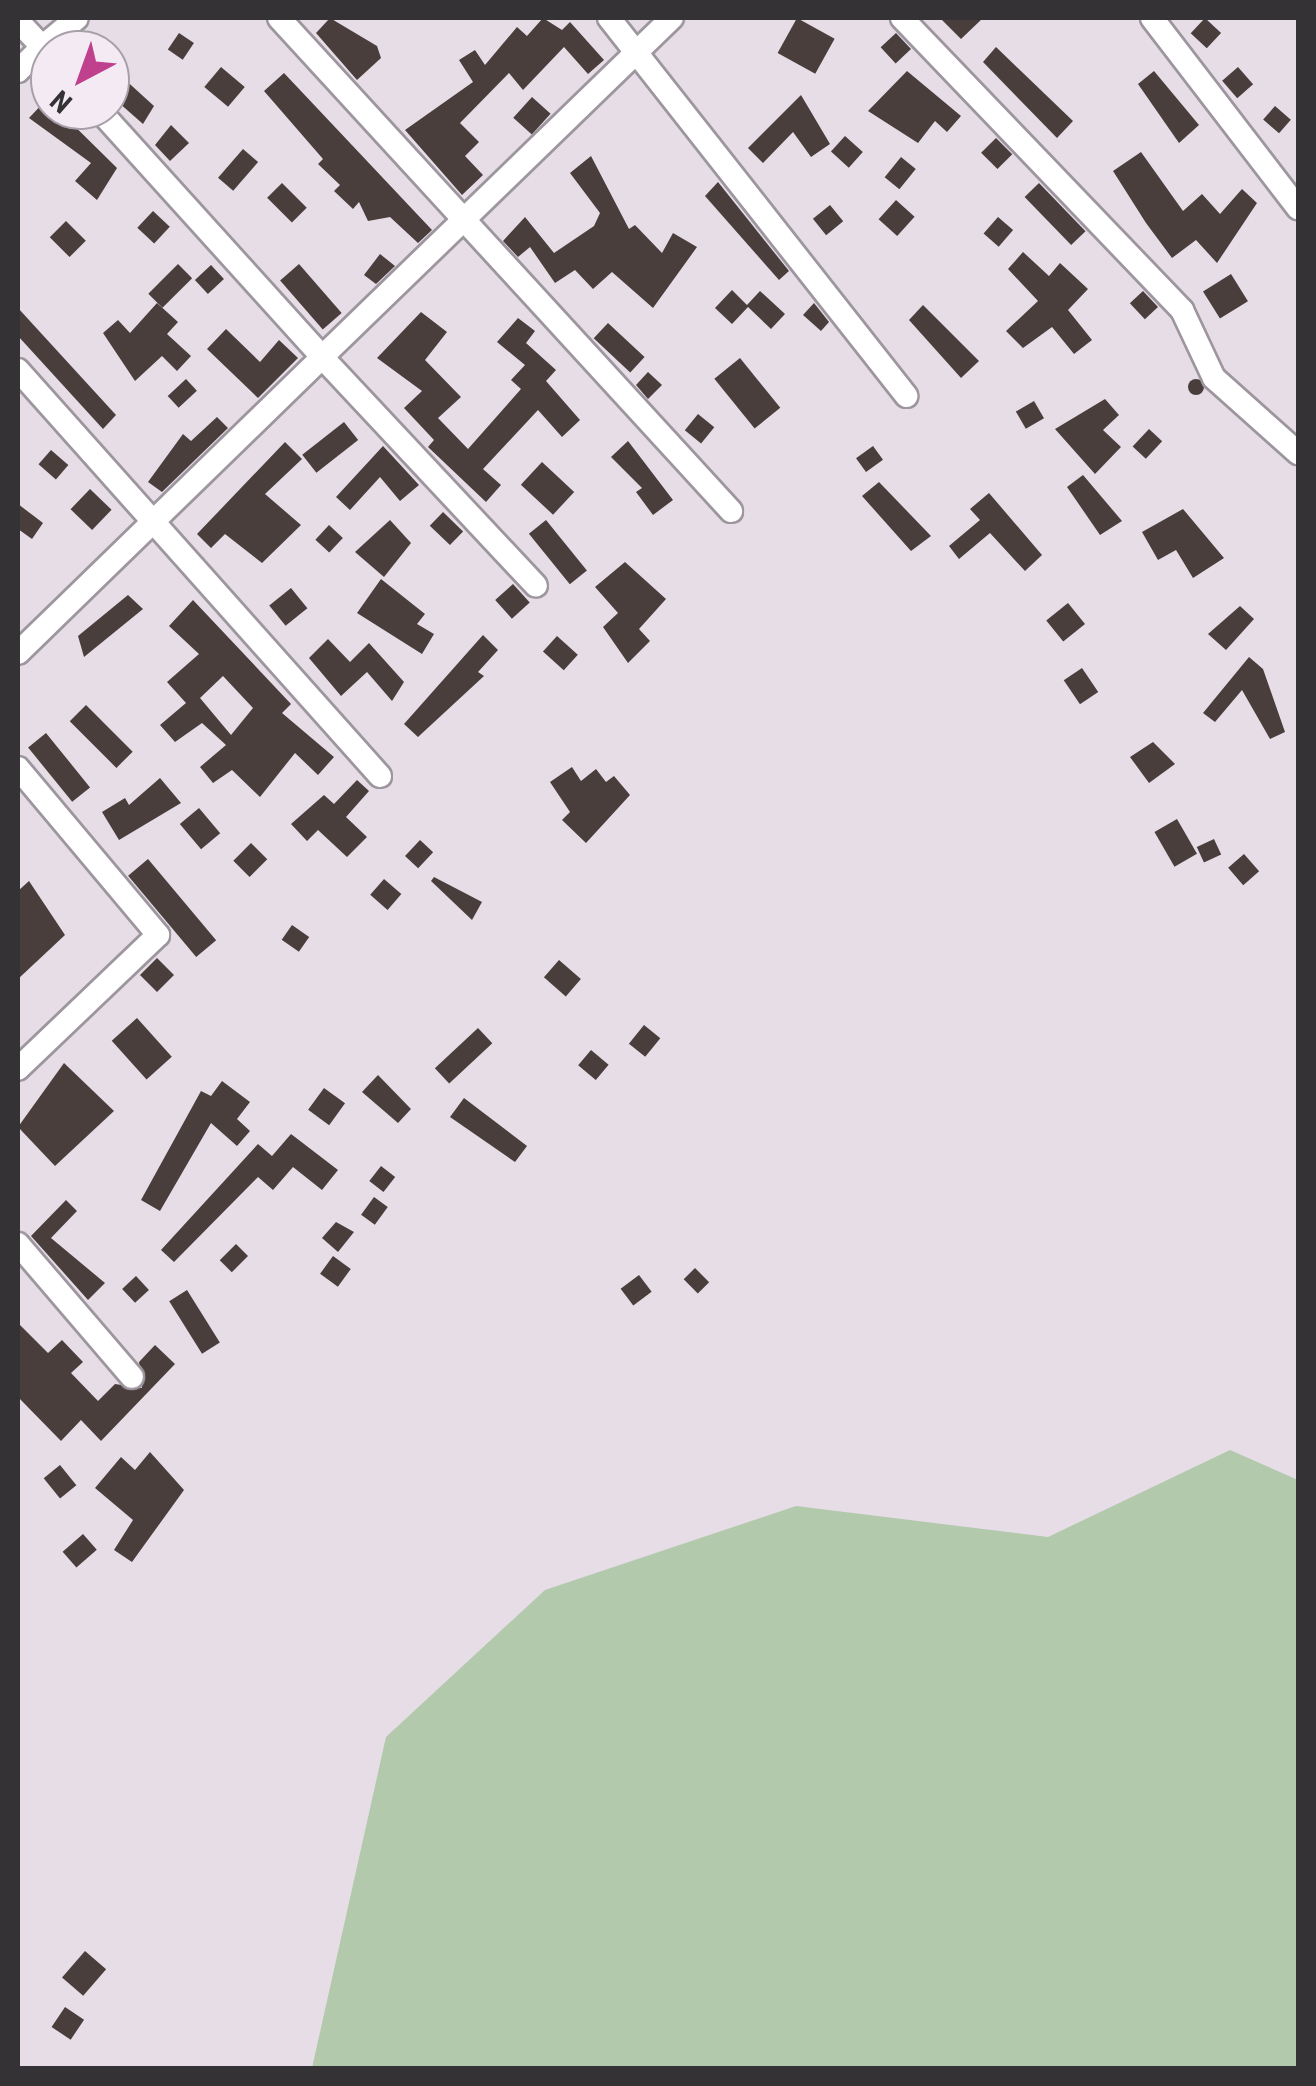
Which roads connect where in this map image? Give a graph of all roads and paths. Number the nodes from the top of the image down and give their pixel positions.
1 (278, 18) edge
2 (609, 18) edge
3 (672, 18) edge
4 (902, 18) edge
5 (1152, 18) edge
6 (638, 49) junction
7 (116, 130) edge
8 (1298, 208) edge
9 (464, 218) junction
10 (322, 357) junction
11 (18, 370) edge
12 (906, 396) dead end
13 (1298, 453) edge
14 (731, 511) dead end
15 (153, 527) junction
16 (536, 586) dead end
17 (18, 653) edge
18 (18, 768) edge
19 (380, 776) dead end
20 (18, 1069) edge
21 (18, 1244) edge
22 (132, 1376) dead end

1 - 9 street
2 - 6 street
3 - 6 street
4 - 13 street
5 - 8 street
6 - 9 street
6 - 12 street
7 - 10 street
9 - 10 street
9 - 14 street
10 - 15 street
10 - 16 street
11 - 15 street
15 - 17 street
15 - 19 street
18 - 20 street
21 - 22 street

